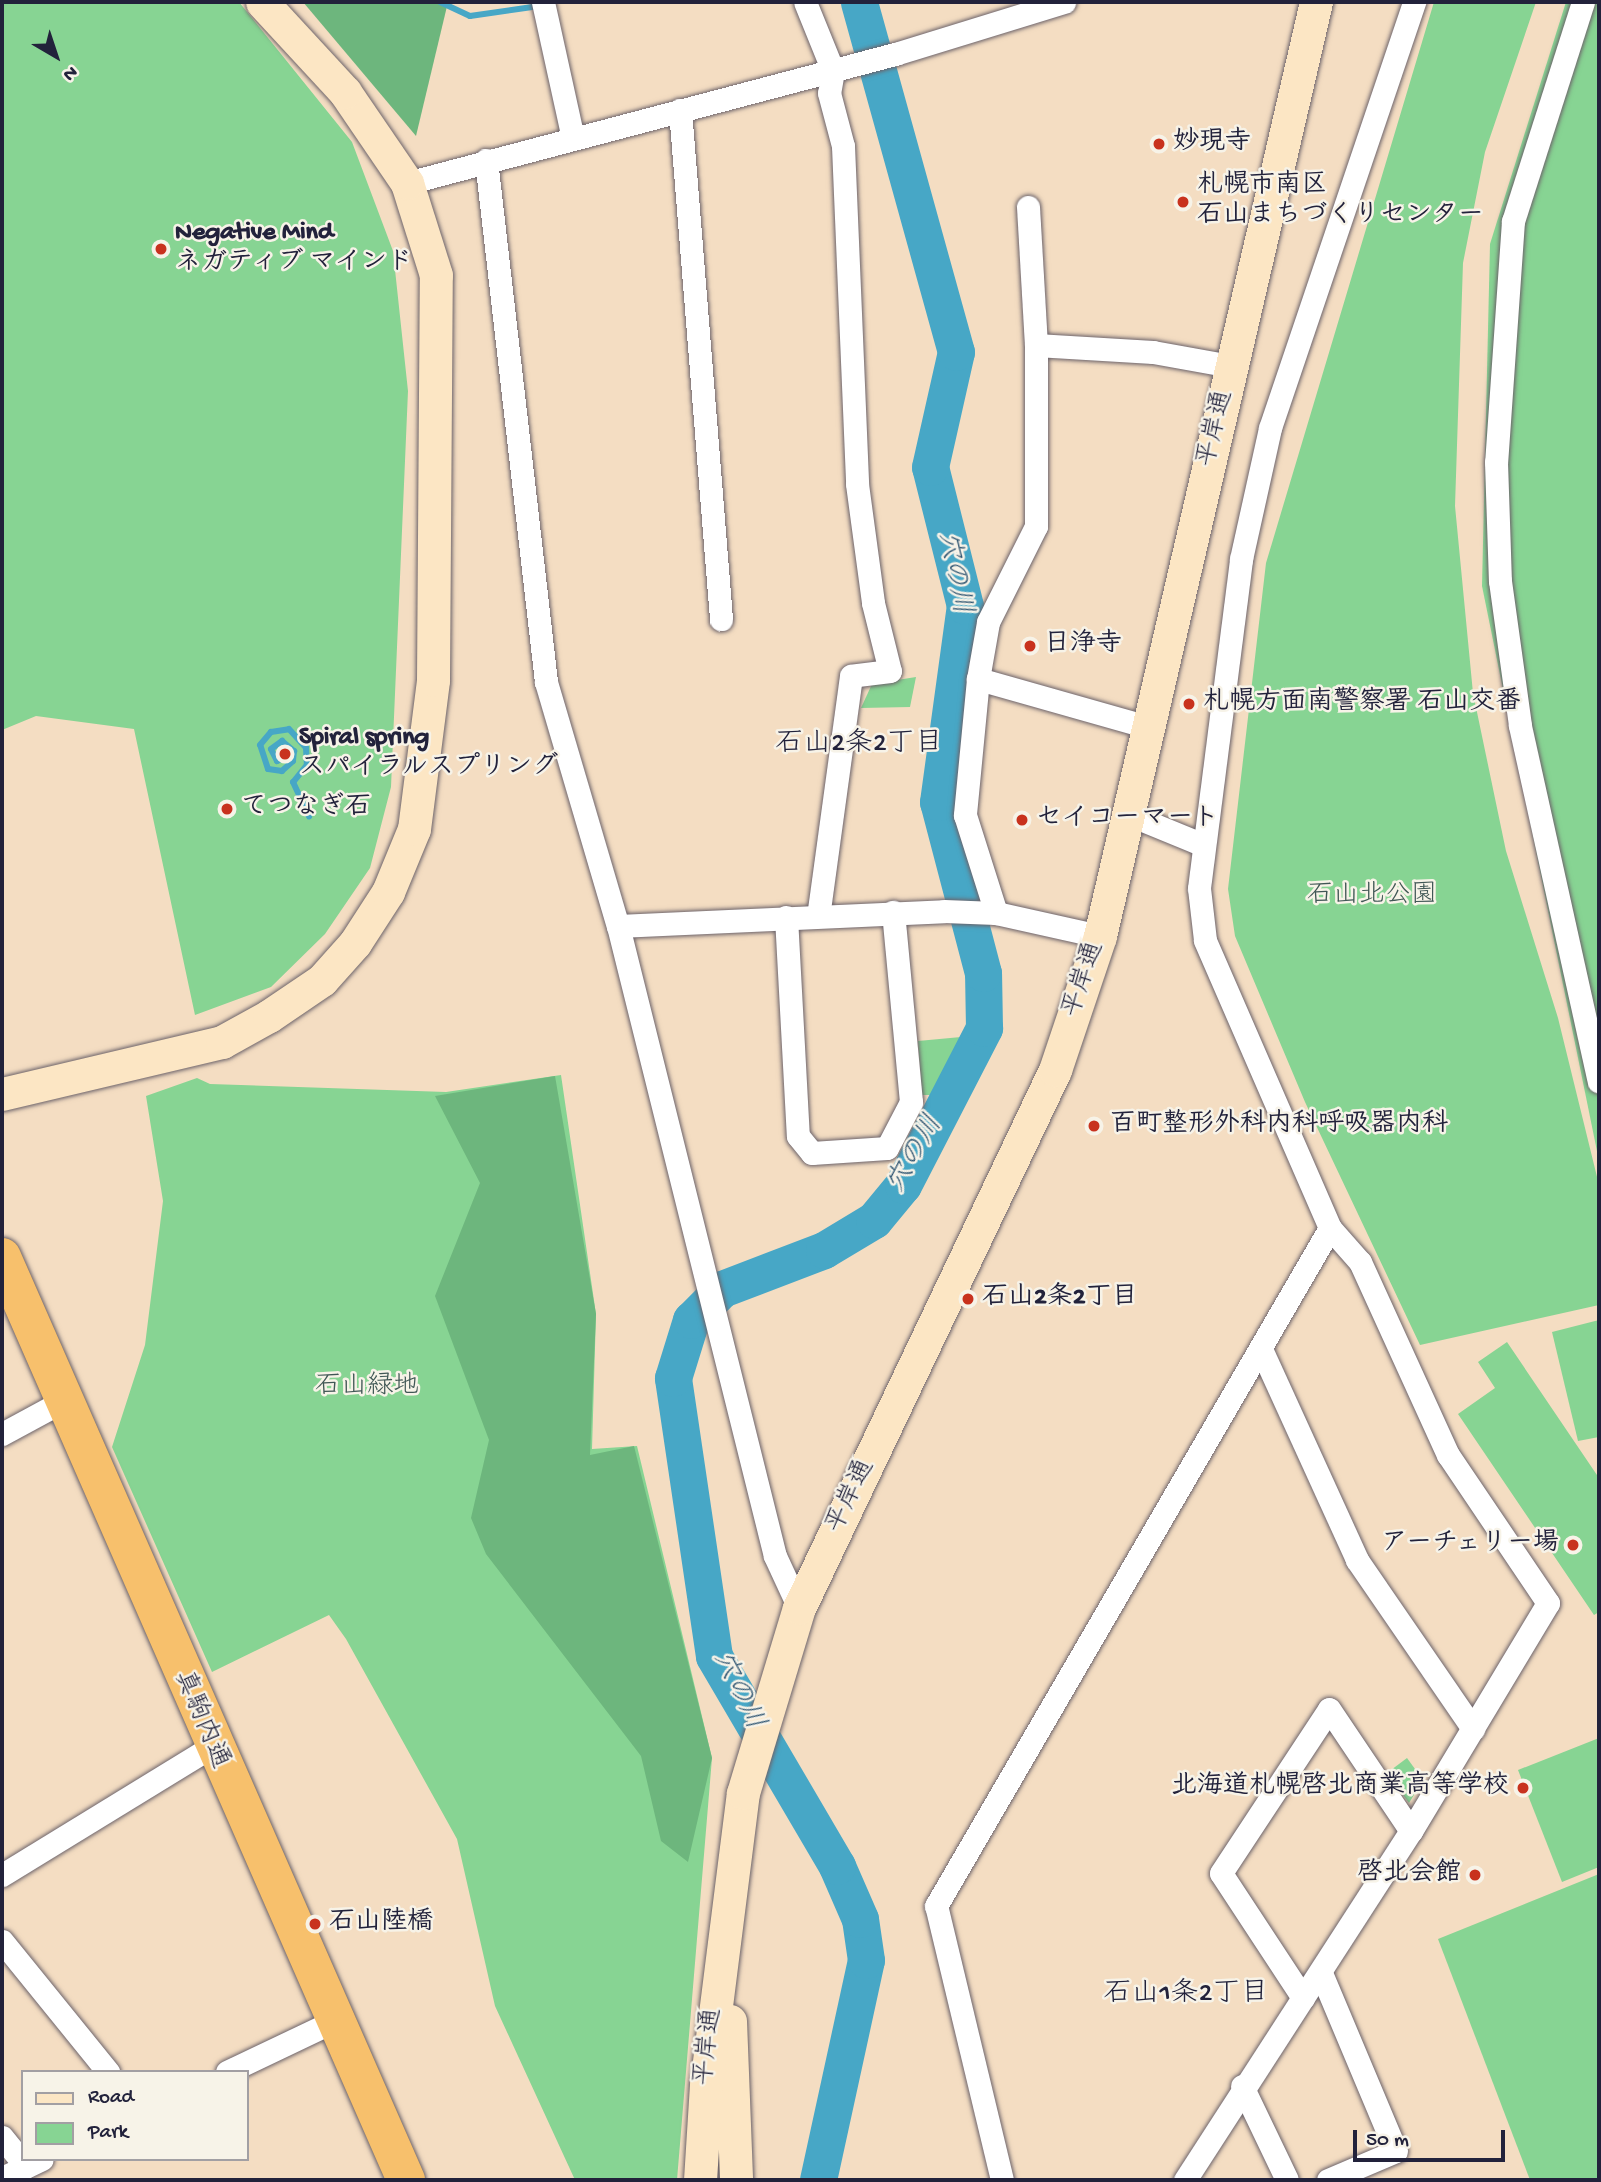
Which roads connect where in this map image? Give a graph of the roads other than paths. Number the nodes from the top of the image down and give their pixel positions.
1 (262, 2) edge
2 (806, 2) edge
3 (1064, 2) edge
4 (1316, 2) edge
5 (1414, 2) edge
6 (1584, 2) edge
7 (545, 8) edge
8 (839, 69) junction
9 (680, 110) junction
10 (573, 138) junction
11 (486, 160) junction
12 (407, 183) junction
13 (1028, 207) dead end
14 (1037, 345) junction
15 (1231, 366) junction
16 (722, 619) dead end
17 (978, 679) junction
18 (1148, 727) junction
19 (1128, 814) junction
20 (1200, 845) junction
21 (893, 912) junction
22 (989, 912) junction
23 (818, 916) junction
24 (786, 917) junction
25 (618, 926) junction
26 (1100, 936) junction
27 (1599, 1081) edge
28 (2, 1094) edge
29 (1330, 1228) junction
30 (2, 1257) edge
31 (1261, 1349) junction
32 (63, 1401) junction
33 (2, 1434) edge
34 (799, 1608) junction
35 (1473, 1729) junction
36 (211, 1746) junction
37 (1412, 1832) junction
38 (2, 1875) edge
39 (725, 1914) junction
40 (2, 1941) edge
41 (1321, 1973) junction
42 (1303, 1998) junction
43 (332, 2022) junction
44 (106, 2070) edge
45 (231, 2070) edge
46 (359, 2073) junction
47 (1242, 2086) junction
48 (2, 2137) edge
49 (21, 2152) edge
50 (34, 2163) edge
51 (2, 2178) edge
52 (382, 2180) edge
53 (406, 2180) edge
54 (428, 2180) edge
55 (701, 2180) edge
56 (736, 2180) edge
57 (1002, 2180) edge
58 (1185, 2180) edge
59 (1287, 2180) edge
60 (1328, 2180) edge

1 - 12 street
2 - 8 street
3 - 8 street
4 - 15 street, 平岸通
5 - 20 street
6 - 27 street
7 - 10 street
8 - 9 street
8 - 23 street
9 - 10 street
9 - 16 street
10 - 11 street
11 - 12 street
11 - 25 street
12 - 28 street
13 - 14 street
14 - 15 street
14 - 17 street
15 - 18 street, 平岸通
17 - 18 street
17 - 22 street
18 - 19 street, 平岸通
19 - 20 street
19 - 26 street, 平岸通
20 - 29 street
21 - 22 street
21 - 23 street
21 - 24 street
22 - 26 street
23 - 24 street
24 - 25 street
25 - 34 street
26 - 34 street, 平岸通
29 - 31 street
29 - 35 street
30 - 32 highway, 真駒内通
31 - 35 street
31 - 57 street
32 - 33 street
32 - 36 highway, 真駒内通
34 - 39 street, 平岸通
35 - 37 street
36 - 38 street
36 - 43 highway, 真駒内通
37 - 41 street
37 - 42 street
39 - 55 street, 平岸通
39 - 56 street, 平岸通
40 - 44 street
41 - 42 street
41 - 60 street
42 - 47 street
43 - 45 street
43 - 46 highway, 真駒内通
46 - 52 highway
46 - 53 highway, 真駒内通
46 - 54 highway
47 - 58 street
47 - 59 street
48 - 49 street
50 - 51 street

